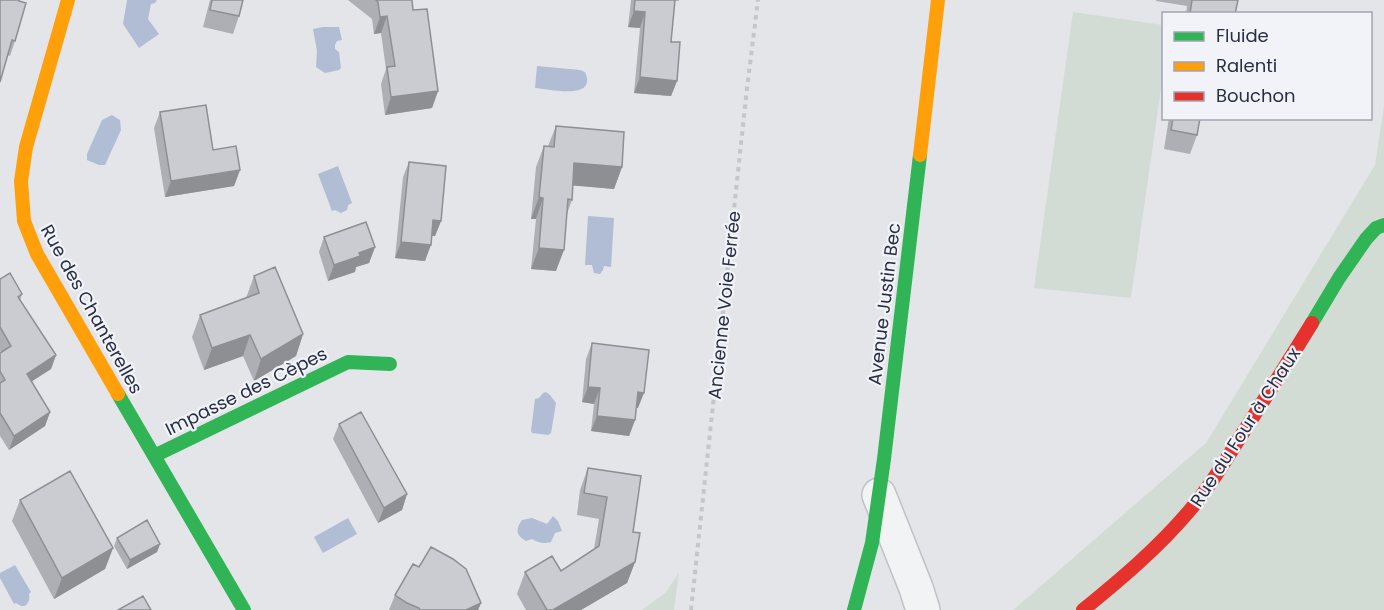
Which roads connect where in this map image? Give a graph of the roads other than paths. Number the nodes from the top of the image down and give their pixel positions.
1 (68, 0) edge
2 (938, 0) edge
3 (1384, 225) edge
4 (390, 364) dead end
5 (154, 456) junction
6 (879, 495) junction
7 (244, 610) edge
8 (854, 610) edge
9 (923, 610) edge
10 (1083, 610) edge

1 - 5 street, Rue des Chanterelles
2 - 6 street, Avenue Justin Bec
3 - 10 street, Rue du Four à Chaux
4 - 5 street, Impasse des Cèpes
5 - 7 street, Rue des Chanterelles
6 - 8 street, Avenue Justin Bec
6 - 9 street

